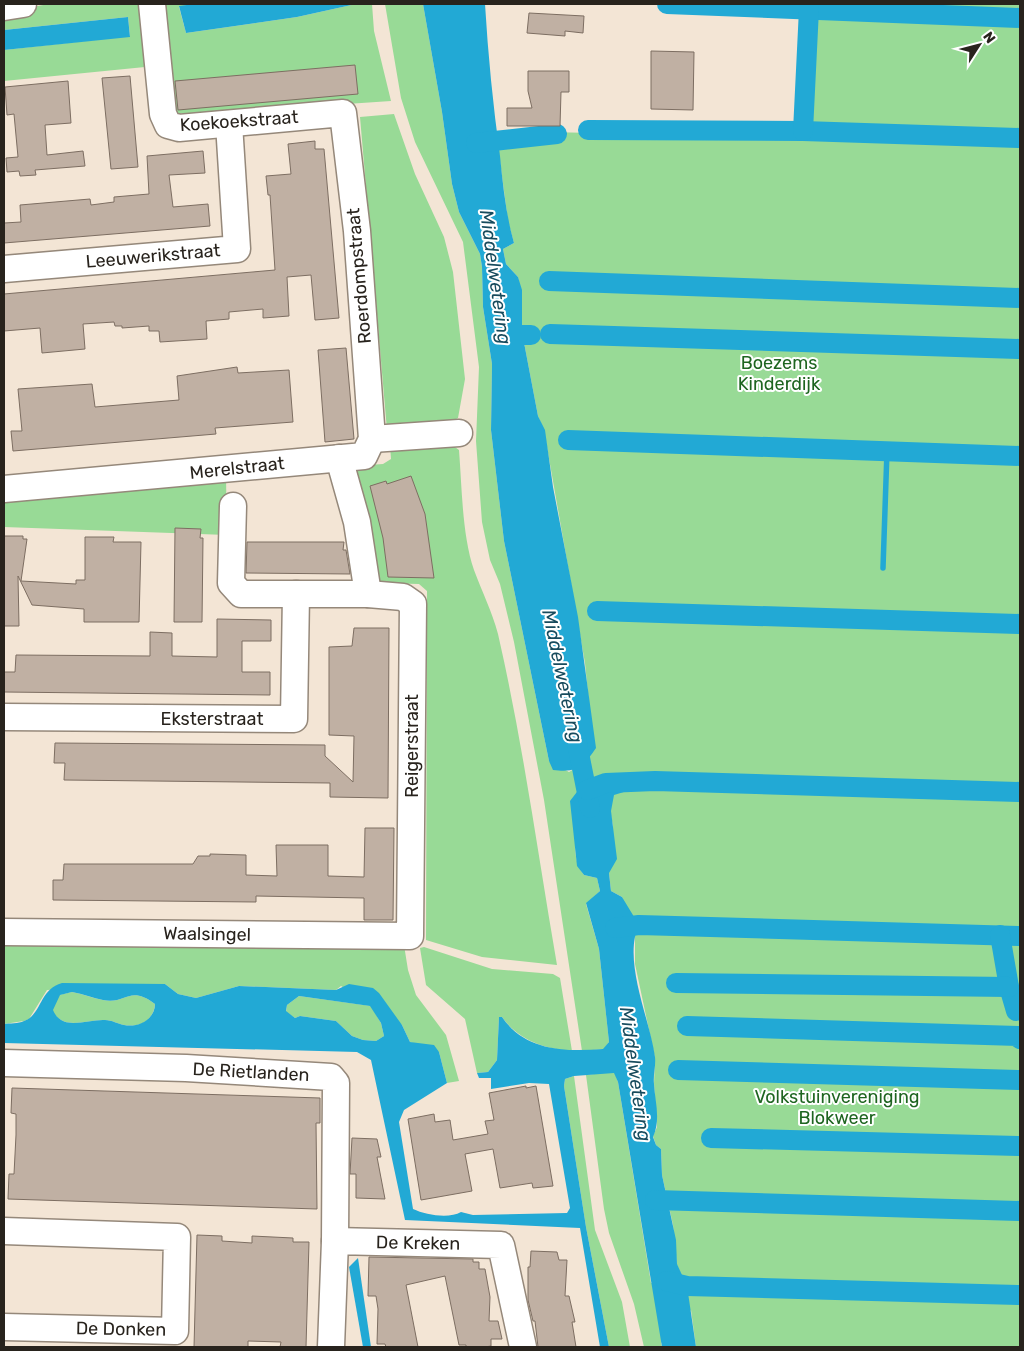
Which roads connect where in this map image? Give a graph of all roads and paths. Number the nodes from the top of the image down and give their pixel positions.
1 (23, 4) edge
2 (152, 4) edge
3 (4, 7) edge
4 (343, 113) joint
5 (229, 124) junction
6 (4, 269) edge
7 (459, 432) dead end
8 (372, 439) junction
9 (338, 458) junction
10 (4, 489) edge
11 (233, 506) dead end
12 (296, 594) junction
13 (368, 594) junction
14 (4, 717) edge
15 (4, 932) edge
16 (410, 936) joint
17 (4, 1063) edge
18 (4, 1231) edge
19 (335, 1241) junction
20 (4, 1327) edge
21 (331, 1347) edge
22 (522, 1347) edge

1 - 3 street
2 - 5 street, Koekoekstraat
4 - 5 street, Koekoekstraat
4 - 8 street, Roerdompstraat
5 - 6 street, Leeuwerikstraat
7 - 8 street
8 - 9 street, Merelstraat
9 - 10 street, Merelstraat
9 - 13 street
11 - 12 street, Reigerstraat
12 - 13 street, Reigerstraat
12 - 14 street, Eksterstraat
13 - 16 street, Reigerstraat
15 - 16 street, Waalsingel
17 - 19 street, De Rietlanden
18 - 20 street, De Donken
19 - 21 street
19 - 22 street, De Kreken

